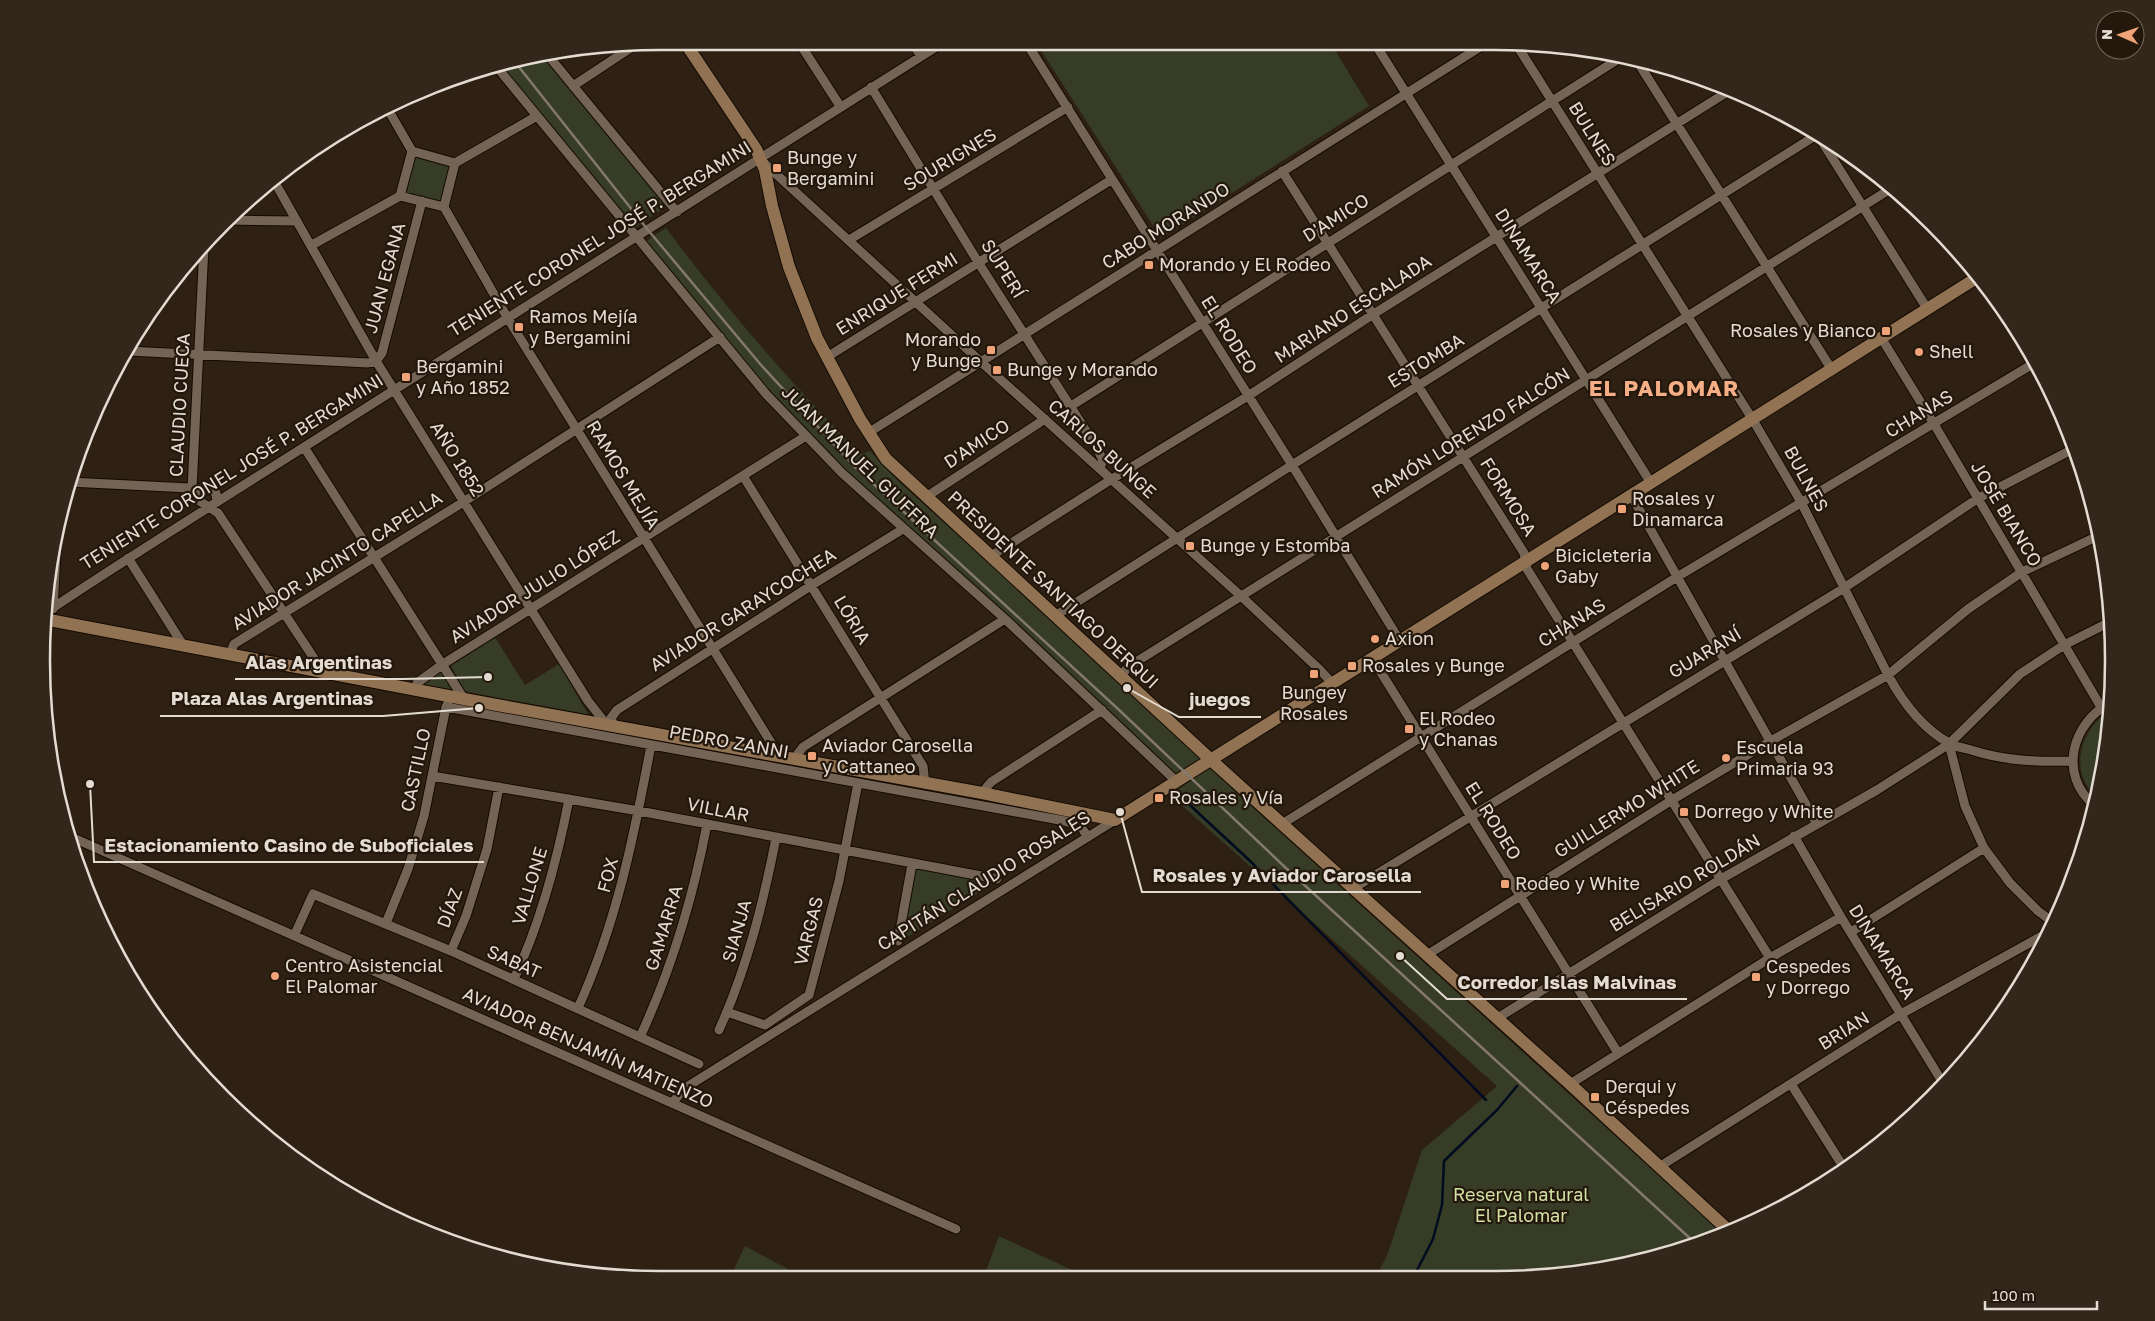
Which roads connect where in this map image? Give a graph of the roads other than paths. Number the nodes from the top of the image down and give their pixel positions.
1 (690, 50) edge
2 (804, 50) edge
3 (917, 50) edge
4 (931, 50) edge
5 (1032, 50) edge
6 (1379, 50) edge
7 (1474, 50) edge
8 (626, 51) edge
9 (1521, 51) edge
10 (921, 56) junction
11 (552, 60) edge
12 (1614, 62) edge
13 (1642, 68) edge
14 (500, 71) edge
15 (574, 86) junction
16 (871, 87) junction
17 (1406, 94) junction
18 (1724, 94) edge
19 (1552, 101) junction
20 (840, 106) junction
21 (1068, 107) junction
22 (390, 113) edge
23 (537, 116) junction
24 (1677, 124) junction
25 (1810, 138) edge
26 (1827, 149) edge
27 (412, 151) junction
28 (761, 159) junction
29 (455, 163) junction
30 (1451, 165) junction
31 (1282, 171) junction
32 (1597, 173) junction
33 (1111, 180) junction
34 (276, 187) edge
35 (935, 189) junction
36 (1885, 192) edge
37 (1722, 194) junction
38 (400, 196) junction
39 (422, 201) junction
40 (1862, 206) junction
41 (444, 207) junction
42 (677, 212) junction
43 (238, 220) edge
44 (296, 221) junction
45 (637, 236) junction
46 (1497, 236) junction
47 (849, 240) junction
48 (1327, 242) junction
49 (1642, 245) junction
50 (312, 246) junction
51 (1158, 251) junction
52 (203, 256) edge
53 (978, 262) junction
54 (1766, 267) junction
55 (1972, 281) edge
56 (915, 302) junction
57 (1542, 308) junction
58 (1928, 310) junction
59 (1372, 315) junction
60 (507, 317) junction
61 (1688, 317) junction
62 (1202, 323) junction
63 (1025, 334) junction
64 (720, 337) junction
65 (1882, 339) junction
66 (134, 351) edge
67 (198, 354) junction
68 (826, 356) junction
69 (376, 361) junction
70 (980, 361) junction
71 (2029, 366) edge
72 (1832, 370) junction
73 (1587, 380) junction
74 (1418, 385) junction
75 (394, 390) junction
76 (1248, 396) junction
77 (1071, 406) junction
78 (1046, 419) junction
79 (1753, 420) junction
80 (1934, 424) junction
81 (576, 428) junction
82 (868, 433) junction
83 (806, 436) junction
84 (304, 447) junction
85 (2068, 452) edge
86 (1464, 456) junction
87 (1292, 465) junction
88 (1100, 468) junction
89 (743, 476) junction
90 (1112, 479) junction
91 (77, 482) edge
92 (1650, 483) junction
93 (192, 489) junction
94 (1631, 495) junction
95 (926, 497) junction
96 (1977, 499) junction
97 (465, 501) junction
98 (1801, 502) junction
99 (214, 505) junction
100 (903, 529) junction
101 (1335, 537) junction
102 (1177, 538) junction
103 (643, 539) junction
104 (2092, 539) edge
105 (990, 556) junction
106 (374, 557) junction
107 (128, 558) junction
108 (1526, 562) junction
109 (2022, 572) junction
110 (1678, 577) junction
111 (55, 580) edge
112 (812, 585) junction
113 (1844, 588) junction
114 (1242, 597) junction
115 (54, 607) junction
116 (531, 608) junction
117 (52, 609) edge
118 (283, 614) junction
119 (1055, 616) junction
120 (1005, 619) junction
121 (51, 620) edge
122 (2104, 625) edge
123 (1400, 641) junction
124 (1573, 642) junction
125 (183, 645) junction
126 (2064, 645) junction
127 (712, 649) junction
128 (230, 654) junction
129 (1372, 658) junction
130 (1723, 660) junction
131 (443, 664) junction
132 (323, 672) junction
133 (1888, 675) junction
134 (1121, 676) junction
135 (1332, 683) junction
136 (417, 690) junction
137 (880, 698) junction
138 (454, 701) junction
139 (2101, 707) joint
140 (1102, 710) junction
141 (1623, 722) junction
142 (611, 726) junction
143 (1421, 736) junction
144 (1769, 742) junction
145 (1949, 744) junction
146 (651, 745) junction
147 (780, 757) junction
148 (794, 759) junction
149 (1210, 759) junction
150 (2073, 761) junction
151 (432, 776) junction
152 (1176, 781) junction
153 (858, 783) junction
154 (925, 784) junction
155 (499, 787) junction
156 (982, 793) junction
157 (569, 799) junction
158 (2089, 799) edge
159 (1672, 800) junction
160 (639, 811) junction
161 (1470, 817) junction
162 (1115, 820) junction
163 (707, 824) junction
164 (1282, 824) junction
165 (1817, 824) junction
166 (1794, 836) junction
167 (1088, 837) junction
168 (776, 838) junction
169 (77, 840) edge
170 (1984, 848) junction
171 (846, 851) junction
172 (912, 864) junction
173 (1721, 878) junction
174 (996, 879) dead end
175 (1354, 888) junction
176 (1521, 895) junction
177 (1841, 917) junction
178 (2048, 918) edge
179 (386, 923) junction
180 (1851, 932) junction
181 (294, 936) junction
182 (2038, 938) edge
183 (898, 941) dead end
184 (451, 952) junction
185 (1427, 954) junction
186 (1770, 958) junction
187 (1570, 973) junction
188 (514, 979) junction
189 (578, 1008) junction
190 (727, 1012) junction
191 (1901, 1014) junction
192 (1496, 1019) junction
193 (720, 1030) dead end
194 (640, 1037) junction
195 (1618, 1053) junction
196 (699, 1064) dead end
197 (1940, 1077) edge
198 (1570, 1084) junction
199 (1791, 1084) junction
200 (672, 1103) junction
201 (1842, 1162) edge
202 (1659, 1167) junction
203 (1724, 1226) edge
204 (956, 1229) dead end

1 - 28 street, PRESIDENTE SANTIAGO DERQUI
2 - 20 street
3 - 10 street
4 - 10 street, TENIENTE CORONEL JOSÉ P. BERGAMINI
5 - 21 street, EL RODEO
6 - 17 street, DINAMARCA
7 - 17 street, CABO MORANDO
8 - 15 street
9 - 19 street, BULNES
10 - 16 street, TENIENTE CORONEL JOSÉ P. BERGAMINI
11 - 15 street
12 - 19 street, D'AMICO
13 - 24 street
14 - 23 street, JUAN MANUEL GIUFFRA
15 - 42 street
16 - 20 street, TENIENTE CORONEL JOSÉ P. BERGAMINI
16 - 35 street, SUPERÍ
17 - 30 street, DINAMARCA
17 - 31 street, CABO MORANDO
18 - 24 street, MARIANO ESCALADA
19 - 30 street, D'AMICO
19 - 32 street, BULNES
20 - 28 street, TENIENTE CORONEL JOSÉ P. BERGAMINI
21 - 33 street, EL RODEO
21 - 35 street, SOURIGNES
22 - 27 street
23 - 29 street
23 - 45 street, JUAN MANUEL GIUFFRA
24 - 32 street, MARIANO ESCALADA
24 - 37 street
25 - 37 street, ESTOMBA
26 - 40 street
27 - 29 street
27 - 38 street
28 - 42 street, TENIENTE CORONEL JOSÉ P. BERGAMINI
28 - 47 street, CARLOS BUNGE
28 - 68 street, PRESIDENTE SANTIAGO DERQUI
29 - 41 street
30 - 46 street, DINAMARCA
30 - 48 street, D'AMICO
31 - 48 street, FORMOSA
31 - 51 street, CABO MORANDO
32 - 46 street, MARIANO ESCALADA
32 - 49 street, BULNES
33 - 51 street, EL RODEO
33 - 53 street, ENRIQUE FERMI
34 - 44 street, AÑO 1852
35 - 47 street, SOURIGNES
35 - 53 street, SUPERÍ
36 - 40 street, RAMÓN LORENZO FALCÓN
37 - 49 street, ESTOMBA
37 - 54 street
38 - 39 street
38 - 50 street
39 - 41 street
39 - 69 street, JUAN EGANA
40 - 54 street, RAMÓN LORENZO FALCÓN
40 - 58 street
41 - 60 street, RAMOS MEJÍA
42 - 45 street, TENIENTE CORONEL JOSÉ P. BERGAMINI
43 - 44 street
44 - 50 street, AÑO 1852
45 - 60 street, TENIENTE CORONEL JOSÉ P. BERGAMINI
45 - 64 street, JUAN MANUEL GIUFFRA
46 - 57 street, DINAMARCA
46 - 59 street, MARIANO ESCALADA
47 - 56 street, CARLOS BUNGE
48 - 59 street, FORMOSA
48 - 62 street, D'AMICO
49 - 57 street, ESTOMBA
49 - 61 street, BULNES
50 - 69 street, AÑO 1852
51 - 62 street, EL RODEO
51 - 63 street, CABO MORANDO
52 - 67 street, CLAUDIO CUECA
53 - 56 street, ENRIQUE FERMI
53 - 63 street, SUPERÍ
54 - 61 street, RAMÓN LORENZO FALCÓN
54 - 72 street
55 - 58 street, CAPITÁN CLAUDIO ROSALES
56 - 68 street, ENRIQUE FERMI
56 - 70 street, CARLOS BUNGE
57 - 73 street, DINAMARCA
57 - 74 street, ESTOMBA
58 - 65 street, CAPITÁN CLAUDIO ROSALES
59 - 74 street, FORMOSA
59 - 76 street, MARIANO ESCALADA
60 - 75 street, TENIENTE CORONEL JOSÉ P. BERGAMINI
60 - 81 street, RAMOS MEJÍA
61 - 73 street, RAMÓN LORENZO FALCÓN
61 - 79 street, BULNES
62 - 76 street, EL RODEO
62 - 77 street, D'AMICO
63 - 70 street, CABO MORANDO
63 - 77 street, SUPERÍ
64 - 81 street, AVIADOR JACINTO CAPELLA
64 - 83 street, JUAN MANUEL GIUFFRA
65 - 72 street, CAPITÁN CLAUDIO ROSALES
65 - 80 street, JOSÉ BIANCO
66 - 67 street
67 - 69 street
67 - 93 street, CLAUDIO CUECA
68 - 82 street, PRESIDENTE SANTIAGO DERQUI
69 - 75 street, AÑO 1852
70 - 78 street, CARLOS BUNGE
70 - 82 street, CABO MORANDO
71 - 80 street, CHANAS
72 - 79 street, CAPITÁN CLAUDIO ROSALES
73 - 86 street, RAMÓN LORENZO FALCÓN
73 - 92 street, DINAMARCA
74 - 86 street, FORMOSA
74 - 87 street, ESTOMBA
75 - 84 street, TENIENTE CORONEL JOSÉ P. BERGAMINI
75 - 97 street, AÑO 1852
76 - 87 street, EL RODEO
76 - 90 street, MARIANO ESCALADA
77 - 88 street, SUPERÍ
78 - 88 street, CARLOS BUNGE
78 - 95 street, D'AMICO
79 - 92 street, CAPITÁN CLAUDIO ROSALES
79 - 98 street, BULNES
80 - 96 street, JOSÉ BIANCO
80 - 98 street, CHANAS
81 - 97 street, AVIADOR JACINTO CAPELLA
81 - 103 street, RAMOS MEJÍA
82 - 95 street, PRESIDENTE SANTIAGO DERQUI
83 - 89 street, AVIADOR JULIO LÓPEZ
83 - 100 street, JUAN MANUEL GIUFFRA
84 - 99 street, TENIENTE CORONEL JOSÉ P. BERGAMINI
84 - 106 street
85 - 96 street, GUARANÍ
86 - 101 street, RAMÓN LORENZO FALCÓN
86 - 108 street, FORMOSA
87 - 101 street, EL RODEO
87 - 102 street, ESTOMBA
88 - 90 street, CARLOS BUNGE
89 - 103 street, AVIADOR JULIO LÓPEZ
89 - 112 street, LÓRIA
90 - 102 street, CARLOS BUNGE
90 - 105 street, MARIANO ESCALADA
91 - 93 street
92 - 94 street, CAPITÁN CLAUDIO ROSALES
93 - 99 street, CLAUDIO CUECA
93 - 99 street
94 - 108 street, CAPITÁN CLAUDIO ROSALES
94 - 110 street
95 - 105 street, PRESIDENTE SANTIAGO DERQUI
96 - 109 street, JOSÉ BIANCO
96 - 113 street, GUARANÍ
97 - 106 street, AVIADOR JACINTO CAPELLA
97 - 116 street, AÑO 1852
98 - 110 street, CHANAS
98 - 113 street, BULNES
99 - 107 street, TENIENTE CORONEL JOSÉ P. BERGAMINI
99 - 118 street, CLAUDIO CUECA
100 - 112 street, AVIADOR GARAYCOCHEA
100 - 120 street, JUAN MANUEL GIUFFRA
101 - 114 street, RAMÓN LORENZO FALCÓN
101 - 123 street, EL RODEO
102 - 114 street, CARLOS BUNGE
102 - 119 street, ESTOMBA
103 - 116 street, AVIADOR JULIO LÓPEZ
103 - 127 street, RAMOS MEJÍA
104 - 109 street, GUILLERMO WHITE
105 - 119 street, PRESIDENTE SANTIAGO DERQUI
106 - 118 street, AVIADOR JACINTO CAPELLA
106 - 131 street
107 - 115 street, TENIENTE CORONEL JOSÉ P. BERGAMINI
107 - 125 street
108 - 123 street, CAPITÁN CLAUDIO ROSALES
108 - 124 street, FORMOSA
109 - 126 street, JOSÉ BIANCO
109 - 133 street, GUILLERMO WHITE
110 - 124 street, CHANAS
110 - 130 street
111 - 115 street
112 - 127 street, AVIADOR GARAYCOCHEA
112 - 137 street, LÓRIA
113 - 130 street, GUARANÍ
113 - 133 street, BULNES
114 - 134 street, RAMÓN LORENZO FALCÓN
114 - 135 street, CARLOS BUNGE
115 - 117 street
116 - 131 street, AVIADOR JULIO LÓPEZ
116 - 142 street, AÑO 1852
118 - 128 street, AVIADOR JACINTO CAPELLA
118 - 132 street, CLAUDIO CUECA
119 - 134 street, PRESIDENTE SANTIAGO DERQUI
120 - 137 street
120 - 140 street, JUAN MANUEL GIUFFRA
121 - 125 street
122 - 126 street, BELISARIO ROLDÁN
123 - 129 street, CAPITÁN CLAUDIO ROSALES
124 - 141 street, FORMOSA
124 - 143 street, CHANAS
125 - 128 street
126 - 139 street, JOSÉ BIANCO
126 - 145 street, BELISARIO ROLDÁN
127 - 142 street, AVIADOR GARAYCOCHEA
127 - 147 street, RAMOS MEJÍA
128 - 132 street
129 - 135 street, CAPITÁN CLAUDIO ROSALES
129 - 143 street, EL RODEO
130 - 141 street, GUARANÍ
130 - 144 street
131 - 136 street, AVIADOR JULIO LÓPEZ
131 - 138 street
132 - 136 street
133 - 144 street, GUILLERMO WHITE
133 - 145 street, BULNES
134 - 149 street, PRESIDENTE SANTIAGO DERQUI
135 - 149 street, CAPITÁN CLAUDIO ROSALES
136 - 138 street
137 - 148 street
137 - 154 street, LÓRIA
138 - 142 street
138 - 146 street, PEDRO ZANNI
138 - 151 street, CASTILLO
139 - 150 street
140 - 152 street, JUAN MANUEL GIUFFRA
140 - 156 street
141 - 159 street, FORMOSA
141 - 161 street, GUARANÍ
142 - 147 street
143 - 161 street, EL RODEO
143 - 164 street, CHANAS
144 - 159 street, GUILLERMO WHITE
144 - 165 street
145 - 150 street
145 - 165 street, BELISARIO ROLDÁN
145 - 170 street
146 - 153 street, PEDRO ZANNI
146 - 160 street, FOX
147 - 148 street
148 - 154 street
149 - 152 street, CAPITÁN CLAUDIO ROSALES
149 - 164 street, PRESIDENTE SANTIAGO DERQUI
150 - 158 street
151 - 155 street, VILLAR
151 - 179 street, CASTILLO
152 - 162 street, CAPITÁN CLAUDIO ROSALES
153 - 167 street, PEDRO ZANNI
153 - 171 street, VARGAS
154 - 156 street
155 - 157 street, VILLAR
155 - 184 street, DÍAZ
156 - 162 street
157 - 160 street, VILLAR
157 - 188 street, VALLONE
159 - 173 street, FORMOSA
159 - 176 street, GUILLERMO WHITE
160 - 163 street, VILLAR
160 - 189 street, FOX
161 - 175 street, GUARANÍ
161 - 176 street, EL RODEO
162 - 167 street, CAPITÁN CLAUDIO ROSALES
163 - 168 street, VILLAR
163 - 194 street, GAMARRA
164 - 175 street, PRESIDENTE SANTIAGO DERQUI
165 - 166 street, BELISARIO ROLDÁN
166 - 173 street, BELISARIO ROLDÁN
166 - 177 street, DINAMARCA
167 - 200 street, CAPITÁN CLAUDIO ROSALES
168 - 171 street, VILLAR
168 - 190 street, SIANJA
169 - 181 street, AVIADOR BENJAMÍN MATIENZO
170 - 178 street
170 - 180 street
171 - 172 street, VILLAR
171 - 190 street, VARGAS
172 - 174 street, VILLAR
172 - 183 street
173 - 186 street, FORMOSA
173 - 187 street, BELISARIO ROLDÁN
175 - 185 street, PRESIDENTE SANTIAGO DERQUI
176 - 185 street, GUILLERMO WHITE
176 - 187 street, EL RODEO
177 - 180 street, DINAMARCA
177 - 186 street
179 - 181 street, SABAT
179 - 184 street, SABAT
180 - 191 street, DINAMARCA
181 - 200 street, AVIADOR BENJAMÍN MATIENZO
182 - 191 street, BRIAN
184 - 188 street, SABAT
185 - 192 street, PRESIDENTE SANTIAGO DERQUI
186 - 195 street
187 - 192 street, BELISARIO ROLDÁN
187 - 195 street, EL RODEO
188 - 189 street, SABAT
189 - 194 street, SABAT
190 - 193 street, SIANJA
191 - 197 street, DINAMARCA
191 - 199 street, BRIAN
192 - 198 street, PRESIDENTE SANTIAGO DERQUI
194 - 196 street, SABAT
195 - 198 street
198 - 202 street, PRESIDENTE SANTIAGO DERQUI
199 - 201 street
199 - 202 street, BRIAN
200 - 204 street, AVIADOR BENJAMÍN MATIENZO
202 - 203 street, PRESIDENTE SANTIAGO DERQUI

